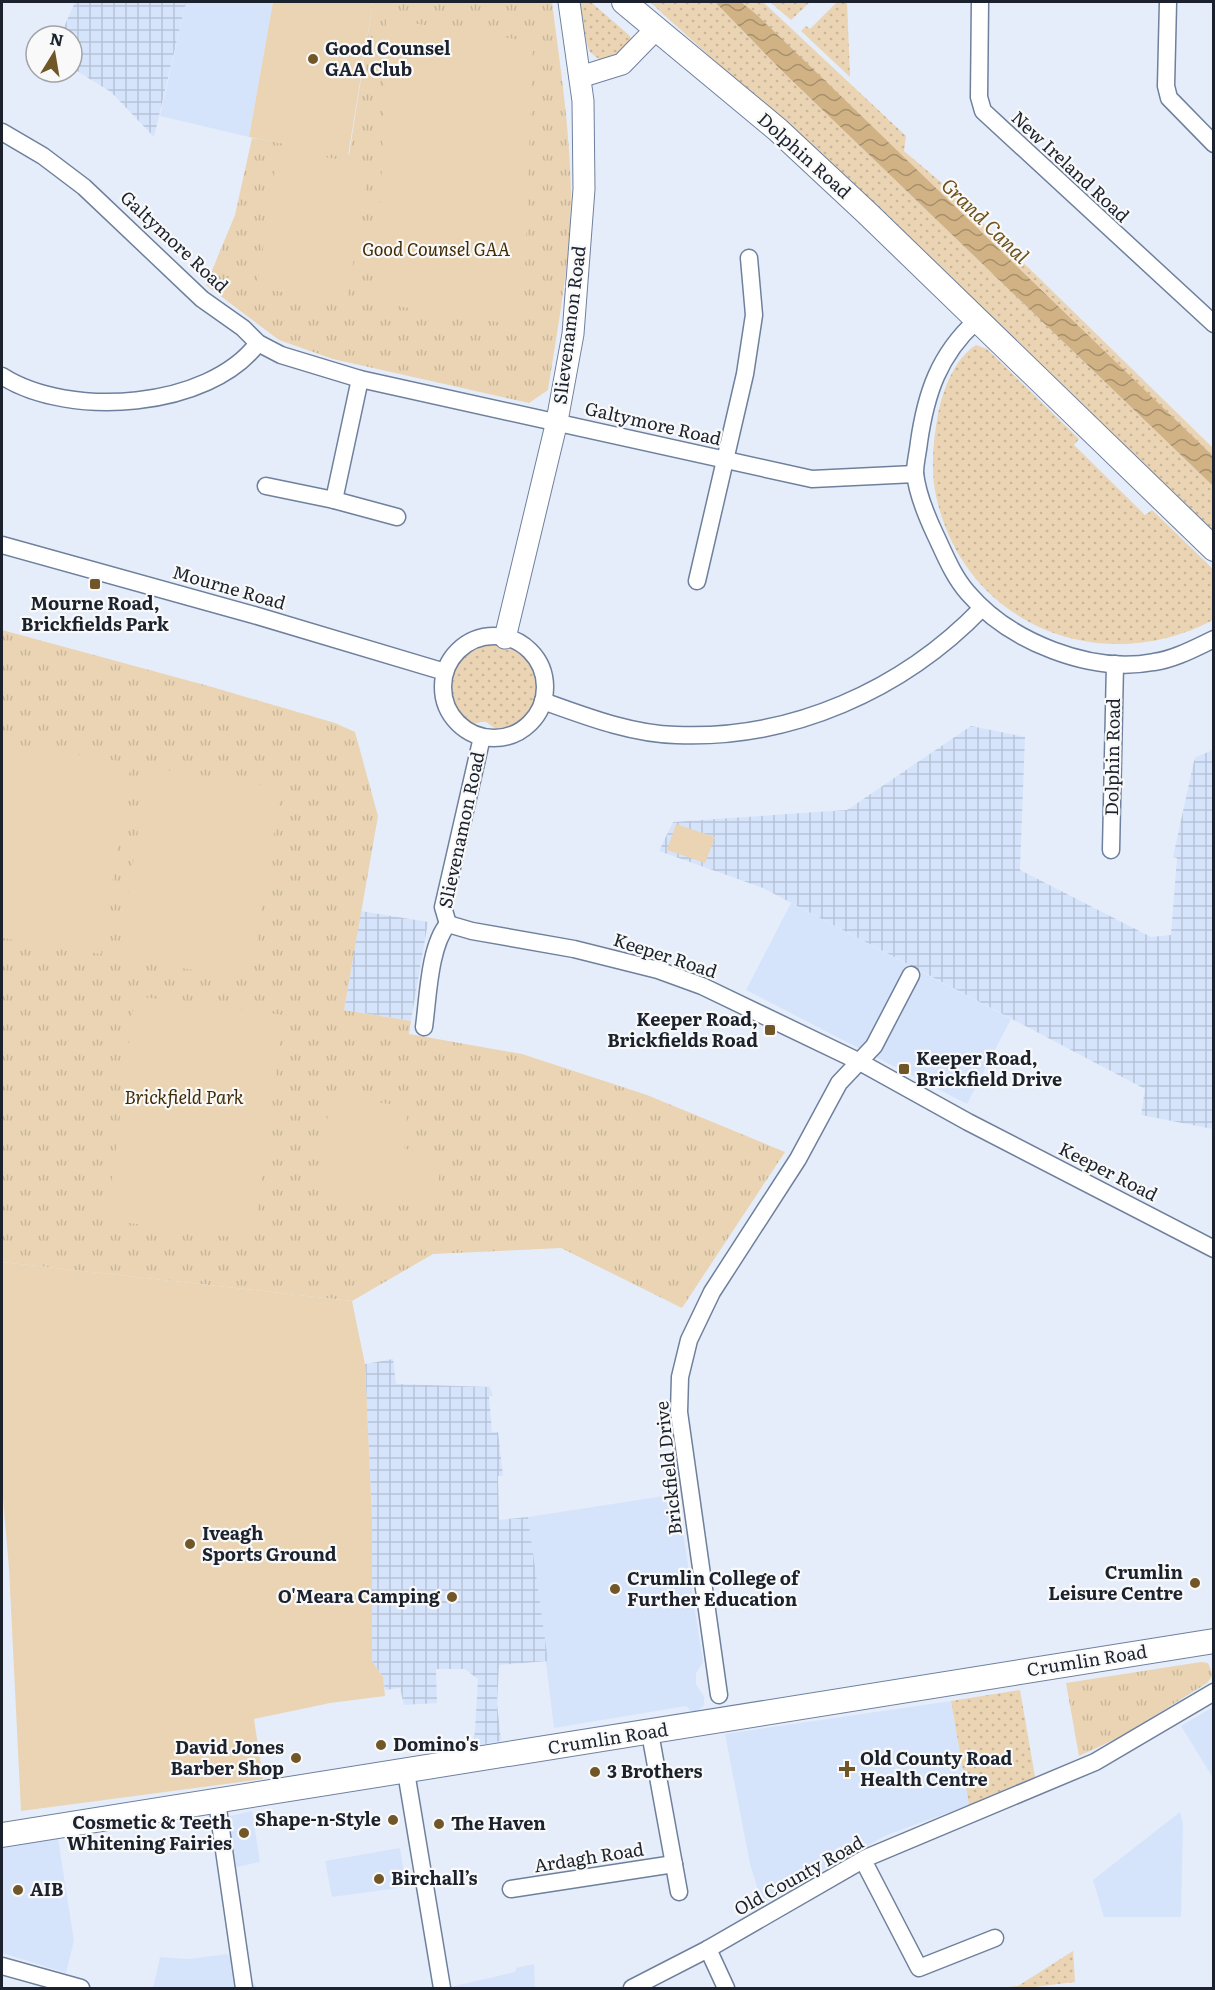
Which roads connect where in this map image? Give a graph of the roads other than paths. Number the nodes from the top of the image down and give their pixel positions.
1 (569, 2) edge
2 (624, 2) edge
3 (980, 2) edge
4 (1168, 2) edge
5 (655, 30) junction
6 (580, 77) junction
7 (2, 132) edge
8 (1214, 144) edge
9 (749, 258) dead end
10 (976, 321) junction
11 (1214, 324) edge
12 (258, 344) junction
13 (2, 376) edge
14 (360, 379) junction
15 (557, 421) junction
16 (726, 461) junction
17 (915, 474) junction
18 (266, 486) dead end
19 (334, 500) junction
20 (397, 517) dead end
21 (2, 546) edge
22 (1214, 549) edge
23 (697, 581) dead end
24 (982, 608) junction
25 (505, 638) junction
26 (1214, 639) edge
27 (1115, 664) junction
28 (445, 672) junction
29 (543, 701) junction
30 (482, 737) junction
31 (1111, 850) dead end
32 (448, 924) junction
33 (911, 975) dead end
34 (424, 1027) dead end
35 (858, 1061) junction
36 (1214, 1249) edge
37 (1214, 1641) edge
38 (1214, 1692) edge
39 (719, 1695) dead end
40 (650, 1733) junction
41 (406, 1772) junction
42 (218, 1802) junction
43 (2, 1835) edge
44 (863, 1860) junction
45 (674, 1864) junction
46 (510, 1889) dead end
47 (679, 1893) dead end
48 (995, 1938) dead end
49 (708, 1949) junction
50 (2, 1966) edge
51 (77, 1988) edge
52 (244, 1989) edge
53 (442, 1989) edge
54 (632, 1989) edge
55 (726, 1989) edge

1 - 6 street, Slievenamon Road
2 - 5 main road, Dolphin Road
3 - 11 street, New Ireland Road
4 - 8 street
5 - 6 street
5 - 10 main road, Dolphin Road
6 - 15 street, Slievenamon Road
7 - 12 street, Galtymore Road
9 - 16 street, Galtymore Road
10 - 17 street
10 - 22 main road, Dolphin Road
12 - 13 street
12 - 14 street, Galtymore Road
14 - 15 street, Galtymore Road
14 - 19 street
15 - 16 street, Galtymore Road
15 - 25 street, Slievenamon Road
16 - 17 street, Galtymore Road
16 - 23 street, Galtymore Road
17 - 24 street
18 - 19 street
19 - 20 street
21 - 28 street, Mourne Road
24 - 27 street
24 - 29 street
25 - 28 street
25 - 29 street
26 - 27 street
27 - 31 street, Dolphin Road
28 - 30 street
29 - 30 street
30 - 32 street, Slievenamon Road
32 - 34 street, Slievenamon Road
32 - 35 street, Keeper Road
33 - 35 street
35 - 36 street, Keeper Road
35 - 39 street, Brickfield Drive
37 - 40 main road, Crumlin Road
38 - 44 street, Old County Road
40 - 41 main road, Crumlin Road
40 - 45 street, Ardagh Road
41 - 42 main road, Crumlin Road
41 - 53 street
42 - 43 main road, Crumlin Road
42 - 52 street
44 - 48 street
44 - 49 street, Old County Road
45 - 46 street, Ardagh Road
45 - 47 street, Ardagh Road
49 - 54 street, Old County Road
49 - 55 street
50 - 51 street

